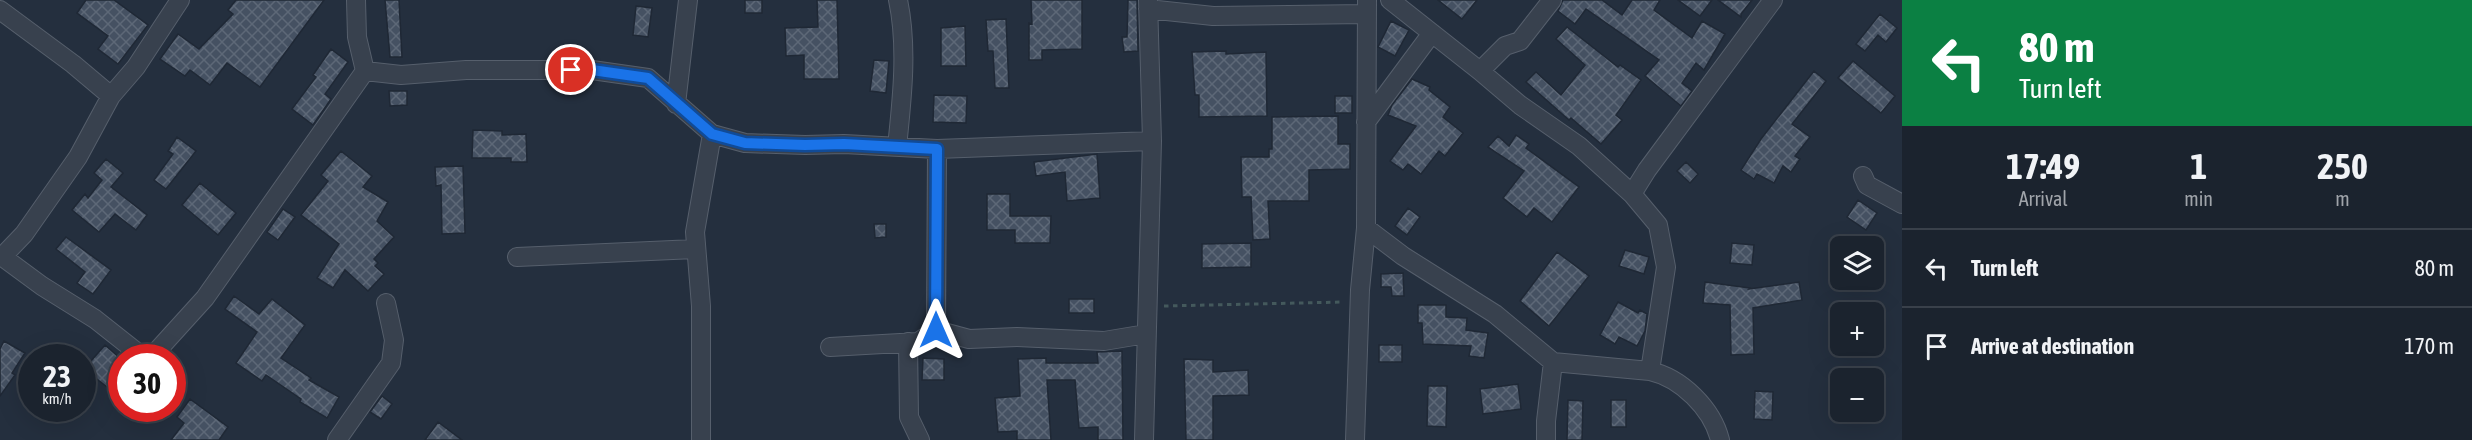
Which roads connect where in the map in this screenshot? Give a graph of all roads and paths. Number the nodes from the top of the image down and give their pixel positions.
1 (180, 0) edge
2 (356, 0) edge
3 (688, 0) edge
4 (898, 0) edge
5 (1390, 0) edge
6 (1551, 0) edge
7 (1773, 0) edge
8 (1148, 5) edge
9 (1366, 7) edge
10 (0, 10) edge
11 (1432, 33) junction
12 (679, 69) junction
13 (365, 71) junction
14 (1480, 71) junction
15 (648, 78) junction
16 (111, 96) junction
17 (676, 104) junction
18 (1366, 122) junction
19 (712, 134) junction
20 (1152, 141) junction
21 (897, 147) junction
22 (937, 149) junction
23 (1863, 176) dead end
24 (1632, 194) junction
25 (1902, 204) edge
26 (1366, 228) junction
27 (695, 249) junction
28 (1, 256) edge
29 (517, 257) dead end
30 (1360, 301) junction
31 (386, 303) dead end
32 (1147, 306) junction
33 (936, 330) junction
34 (1146, 334) junction
35 (908, 342) junction
36 (830, 347) dead end
37 (1553, 362) junction
38 (1650, 371) junction
39 (337, 440) edge
40 (701, 440) edge
41 (920, 440) edge
42 (1144, 440) edge
43 (1355, 440) edge
44 (1546, 440) edge
45 (1720, 440) edge

1 - 16 street
2 - 13 street
3 - 12 street
4 - 21 street
5 - 11 street
6 - 14 street
7 - 24 street
8 - 9 street
8 - 20 street
9 - 18 street
10 - 16 street
11 - 14 street
11 - 18 street
12 - 15 street
12 - 17 street
13 - 15 street
13 - 28 street
14 - 24 street
15 - 17 street
16 - 28 street
17 - 19 street
18 - 26 street
19 - 21 street
19 - 27 street
20 - 22 street
20 - 32 street
21 - 22 street
22 - 33 street
23 - 25 street
24 - 38 street
26 - 30 street
26 - 37 street
27 - 29 street
27 - 40 street
30 - 32 path
30 - 43 street
31 - 39 street
32 - 34 street
33 - 34 street
33 - 35 street
34 - 42 street
35 - 36 street
35 - 41 street
37 - 38 street
37 - 44 street
38 - 45 street

